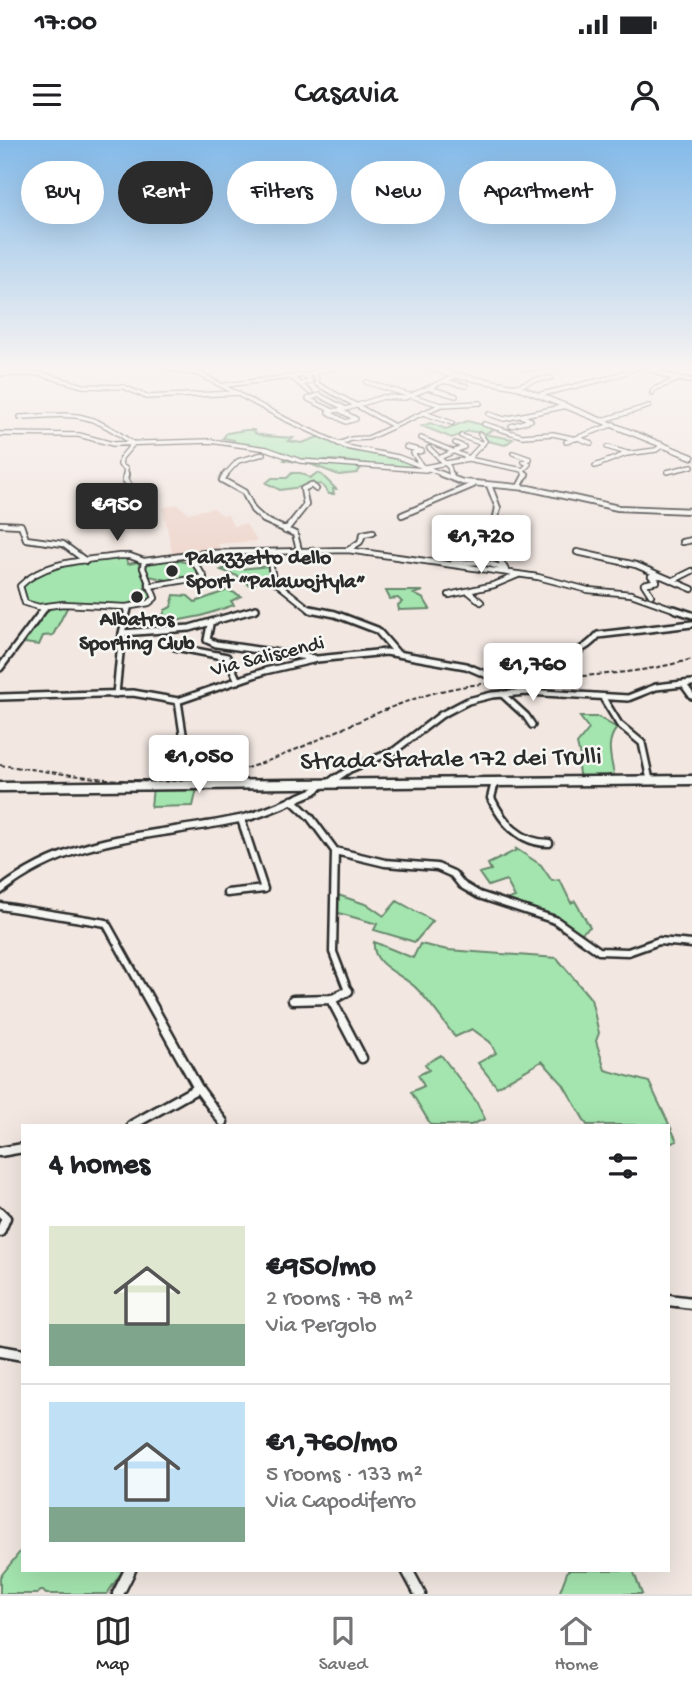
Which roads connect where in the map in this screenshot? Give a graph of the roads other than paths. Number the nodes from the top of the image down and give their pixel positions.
1 (78, 435) edge
2 (121, 435) edge
3 (319, 435) edge
4 (375, 435) edge
5 (481, 435) edge
6 (518, 435) edge
7 (540, 435) edge
8 (558, 435) edge
9 (585, 435) edge
10 (639, 435) edge
11 (461, 436) dead end
12 (421, 438) dead end
13 (577, 438) junction
14 (566, 442) dead end
15 (454, 443) dead end
16 (591, 443) dead end
17 (133, 444) junction
18 (339, 444) junction
19 (483, 444) junction
20 (663, 445) junction
21 (406, 447) dead end
22 (607, 447) dead end
23 (429, 448) dead end
24 (452, 451) junction
25 (513, 453) dead end
26 (629, 453) junction
27 (262, 454) dead end
28 (692, 457) edge
29 (439, 458) junction
30 (468, 459) junction
31 (446, 464) junction
32 (595, 466) dead end
33 (692, 466) edge
34 (423, 468) junction
35 (523, 470) junction
36 (667, 472) dead end
37 (452, 478) junction
38 (475, 484) junction
39 (489, 485) junction
40 (519, 487) junction
41 (316, 489) dead end
42 (137, 495) dead end
43 (692, 511) edge
44 (402, 515) dead end
45 (0, 524) edge
46 (285, 531) junction
47 (373, 532) dead end
48 (692, 540) edge
49 (682, 542) dead end
50 (282, 550) junction
51 (299, 550) junction
52 (348, 550) junction
53 (254, 552) junction
54 (578, 552) dead end
55 (189, 555) junction
56 (269, 555) junction
57 (86, 561) junction
58 (144, 561) junction
59 (505, 570) junction
60 (692, 571) edge
61 (520, 574) junction
62 (667, 576) junction
63 (674, 580) junction
64 (149, 586) junction
65 (692, 589) edge
66 (468, 592) junction
67 (449, 595) dead end
68 (651, 595) dead end
69 (481, 602) dead end
70 (45, 607) junction
71 (128, 607) junction
72 (256, 609) dead end
73 (692, 615) edge
74 (692, 624) edge
75 (210, 625) junction
76 (122, 633) junction
77 (175, 647) dead end
78 (396, 652) junction
79 (317, 659) junction
80 (0, 668) edge
81 (496, 678) junction
82 (238, 681) junction
83 (692, 683) edge
84 (684, 685) junction
85 (527, 692) junction
86 (116, 694) junction
87 (502, 694) junction
88 (692, 696) edge
89 (0, 697) edge
90 (603, 698) junction
91 (178, 701) junction
92 (532, 725) dead end
93 (692, 780) edge
94 (650, 781) junction
95 (495, 782) junction
96 (326, 784) junction
97 (175, 785) junction
98 (0, 787) edge
99 (292, 800) junction
100 (241, 818) junction
101 (548, 843) dead end
102 (335, 851) junction
103 (0, 891) edge
104 (227, 893) dead end
105 (0, 906) edge
106 (692, 944) edge
107 (331, 999) junction
108 (293, 1000) dead end
109 (362, 1058) dead end
110 (198, 1088) junction
111 (223, 1122) dead end
112 (134, 1124) edge
113 (21, 1148) edge
114 (0, 1152) edge
115 (0, 1212) edge
116 (0, 1232) edge
117 (670, 1300) edge
118 (692, 1303) edge
119 (0, 1351) edge
120 (21, 1355) edge
121 (129, 1572) edge
122 (408, 1572) edge
123 (118, 1594) edge
124 (420, 1594) edge

1 - 17 street
2 - 17 street
3 - 18 street
4 - 18 street
5 - 19 street
6 - 7 street
8 - 13 street
9 - 13 street
10 - 20 main road
11 - 19 street
12 - 24 street
13 - 14 street
13 - 16 street
15 - 24 street
17 - 34 street
17 - 42 street
18 - 34 street
19 - 30 street
20 - 26 street
20 - 28 main road
21 - 34 street
22 - 26 street
23 - 29 street
24 - 29 street
24 - 30 street
25 - 35 street
26 - 32 street
27 - 46 street
29 - 31 street
30 - 31 street
30 - 35 street
31 - 34 street
31 - 37 street
33 - 36 street
34 - 37 street
35 - 40 street
37 - 38 street
38 - 39 street
38 - 44 street
39 - 40 street
39 - 59 street
40 - 43 street
41 - 46 street
45 - 57 street
46 - 51 street
47 - 52 street
48 - 49 street
50 - 51 street
50 - 53 street
50 - 56 street
51 - 52 street
52 - 59 street
53 - 55 street
53 - 56 street
54 - 62 street
55 - 58 street
55 - 64 street
56 - 78 street
57 - 58 street
57 - 70 street
58 - 64 street
59 - 61 street
60 - 63 street
61 - 66 street
61 - 73 street
62 - 63 street
62 - 68 street
63 - 65 street
64 - 71 street
66 - 67 street
66 - 69 street
70 - 71 street
70 - 80 street
71 - 76 street
72 - 75 street
74 - 81 street
75 - 76 street
75 - 79 street
76 - 86 street
77 - 82 street
78 - 79 street, Via Saliscendi
78 - 81 street, Via Saliscendi
79 - 82 street, Via Saliscendi
81 - 85 street, Via Saliscendi
82 - 91 street, Via Saliscendi
83 - 84 street
84 - 88 street
84 - 90 street
85 - 87 street
85 - 90 street
86 - 89 street
86 - 91 street
87 - 92 street
87 - 96 street
90 - 94 street
91 - 97 street
93 - 94 main road, Strada Statale 172 dei Trulli
94 - 95 main road, Strada Statale 172 dei Trulli
95 - 96 main road, Strada Statale 172 dei Trulli
95 - 101 street
96 - 97 main road, Strada Statale 172 dei Trulli
96 - 99 street
97 - 98 main road, Strada Statale 172 dei Trulli
99 - 100 street
99 - 102 street
100 - 103 street
100 - 104 street
102 - 106 street
102 - 107 street
105 - 110 street
107 - 108 street
107 - 109 street
110 - 111 street
110 - 112 street
113 - 114 street
115 - 116 street
117 - 118 street
119 - 120 street
121 - 123 street
122 - 124 street

